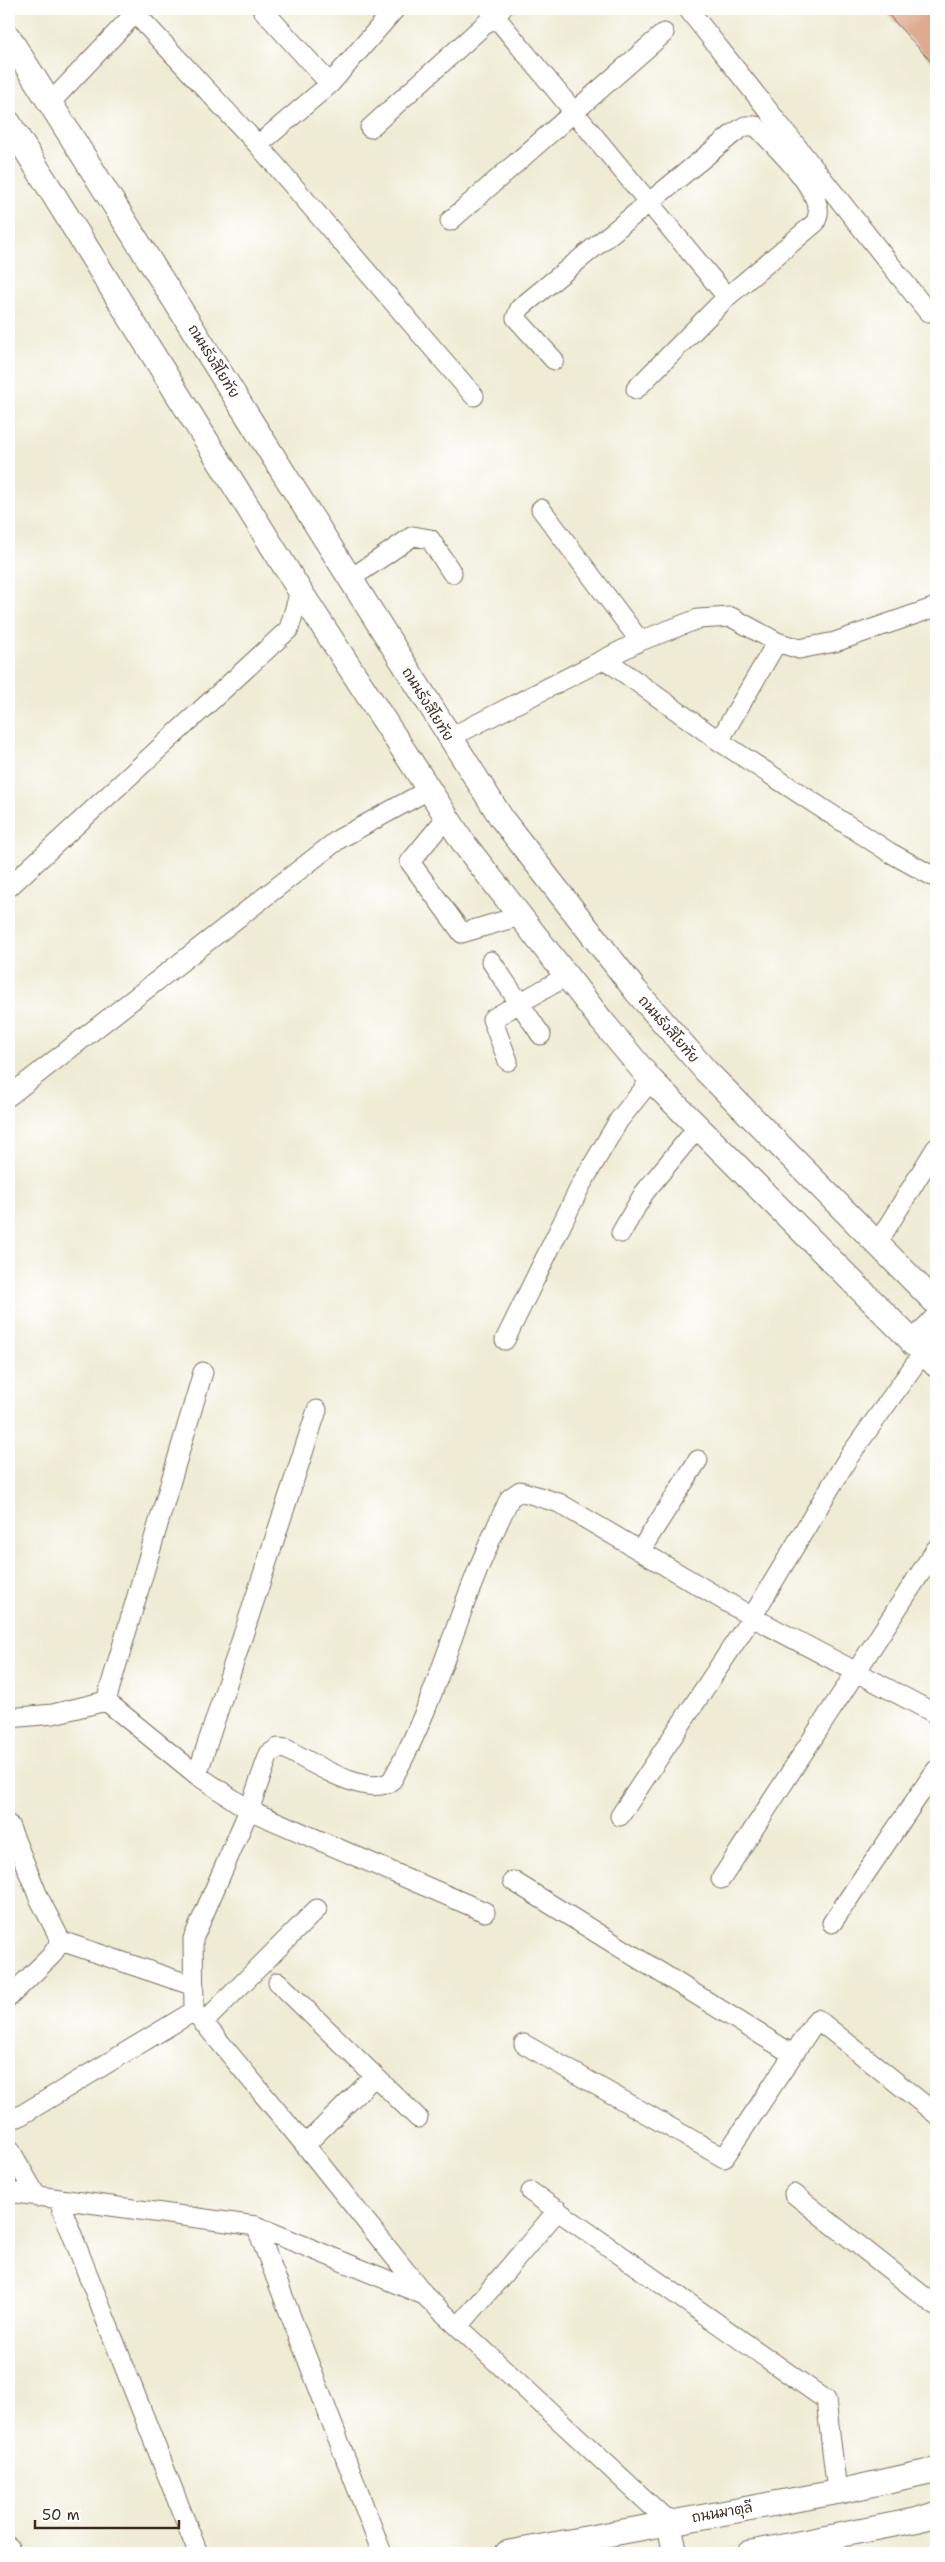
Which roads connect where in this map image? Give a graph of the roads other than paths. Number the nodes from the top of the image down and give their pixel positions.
1 (262, 9) edge
2 (395, 9) edge
3 (688, 9) edge
4 (137, 11) edge
5 (495, 11) edge
6 (664, 33) dead end
7 (9, 38) edge
8 (330, 84) junction
9 (50, 103) junction
10 (575, 113) junction
11 (10, 126) edge
12 (370, 128) dead end
13 (258, 145) junction
14 (650, 201) junction
15 (450, 221) dead end
16 (727, 297) junction
17 (936, 305) edge
18 (554, 360) dead end
19 (636, 389) dead end
20 (474, 396) dead end
21 (541, 509) dead end
22 (452, 573) dead end
23 (350, 579) junction
24 (300, 591) junction
25 (936, 607) edge
26 (640, 641) junction
27 (777, 642) junction
28 (605, 659) junction
29 (449, 738) junction
30 (719, 740) junction
31 (430, 789) junction
32 (447, 817) junction
33 (936, 878) edge
34 (9, 887) edge
35 (520, 916) junction
36 (491, 962) dead end
37 (567, 976) junction
38 (520, 1003) junction
39 (541, 1035) dead end
40 (508, 1061) dead end
41 (651, 1080) junction
42 (9, 1096) edge
43 (698, 1127) junction
44 (936, 1148) edge
45 (621, 1233) dead end
46 (878, 1242) junction
47 (936, 1303) edge
48 (936, 1319) edge
49 (505, 1340) dead end
50 (924, 1354) edge
51 (203, 1372) dead end
52 (317, 1410) dead end
53 (698, 1460) dead end
54 (936, 1549) edge
55 (640, 1552) junction
56 (752, 1617) junction
57 (857, 1673) junction
58 (106, 1701) junction
59 (936, 1714) edge
60 (9, 1718) edge
61 (936, 1770) edge
62 (197, 1775) junction
63 (249, 1810) junction
64 (620, 1816) dead end
65 (9, 1826) edge
66 (721, 1879) dead end
67 (513, 1882) dead end
68 (317, 1909) dead end
69 (485, 1912) dead end
70 (832, 1924) dead end
71 (61, 1941) junction
72 (278, 1982) dead end
73 (194, 1986) junction
74 (9, 1997) edge
75 (199, 2017) junction
76 (524, 2044) dead end
77 (792, 2054) junction
78 (374, 2076) junction
79 (936, 2114) edge
80 (18, 2117) dead end
81 (418, 2118) dead end
82 (305, 2145) junction
83 (9, 2148) edge
84 (9, 2192) edge
85 (531, 2192) dead end
86 (794, 2194) dead end
87 (38, 2197) junction
88 (58, 2199) junction
89 (558, 2210) junction
90 (256, 2226) junction
91 (424, 2295) junction
92 (936, 2306) edge
93 (459, 2326) junction
94 (936, 2470) edge
95 (837, 2492) junction
96 (936, 2514) edge
97 (669, 2522) junction
98 (9, 2547) edge
99 (757, 2552) edge
100 (12, 2553) edge
101 (198, 2553) edge
102 (382, 2553) edge
103 (507, 2553) edge
104 (675, 2553) edge

1 - 8 street
2 - 8 street
3 - 17 street
4 - 9 street
4 - 13 street
5 - 10 street
5 - 12 street
6 - 10 street
7 - 9 main road, ถนนรังสิโยทัย
8 - 13 street
9 - 23 main road, ถนนรังสิโยทัย
10 - 14 street
10 - 15 street
11 - 24 main road
13 - 20 street
14 - 16 street
14 - 16 street
14 - 18 street
16 - 19 street
21 - 26 street
22 - 23 street
23 - 29 main road, ถนนรังสิโยทัย
24 - 31 main road
24 - 34 street
25 - 27 street
26 - 27 street
26 - 28 street
27 - 30 street
28 - 29 street
28 - 30 street
29 - 46 main road, ถนนรังสิโยทัย
30 - 33 street
31 - 32 main road
31 - 42 street
32 - 35 main road
32 - 35 street
35 - 37 main road
36 - 38 street
37 - 38 street
37 - 41 main road
38 - 39 street
38 - 40 street
41 - 43 main road
41 - 49 street
43 - 45 street
43 - 50 main road
44 - 46 street
46 - 47 main road, ถนนรังสิโยทัย
48 - 50 main road
50 - 56 street
51 - 58 street
52 - 62 street
53 - 55 street
54 - 57 street
55 - 56 street
55 - 63 street
56 - 57 street
56 - 64 street
57 - 59 street
57 - 66 street
58 - 60 street
58 - 62 street
61 - 70 street
62 - 63 street
63 - 69 street
63 - 73 street
65 - 71 street
67 - 77 street
68 - 75 street
71 - 73 street
71 - 74 street
72 - 78 street
73 - 75 street
75 - 80 street
75 - 82 street
76 - 77 street
77 - 79 street
78 - 81 street
78 - 82 street
82 - 91 street
83 - 87 street
84 - 87 street
85 - 89 street
86 - 92 street
87 - 88 street
88 - 90 street
88 - 101 street
89 - 93 street
89 - 95 street
90 - 91 street
90 - 102 street
91 - 93 street
93 - 97 street
94 - 95 main road, ถนนมาตุลี
95 - 97 main road, ถนนมาตุลี
96 - 99 main road
97 - 103 main road, ถนนมาตุลี
97 - 104 main road
98 - 100 street

